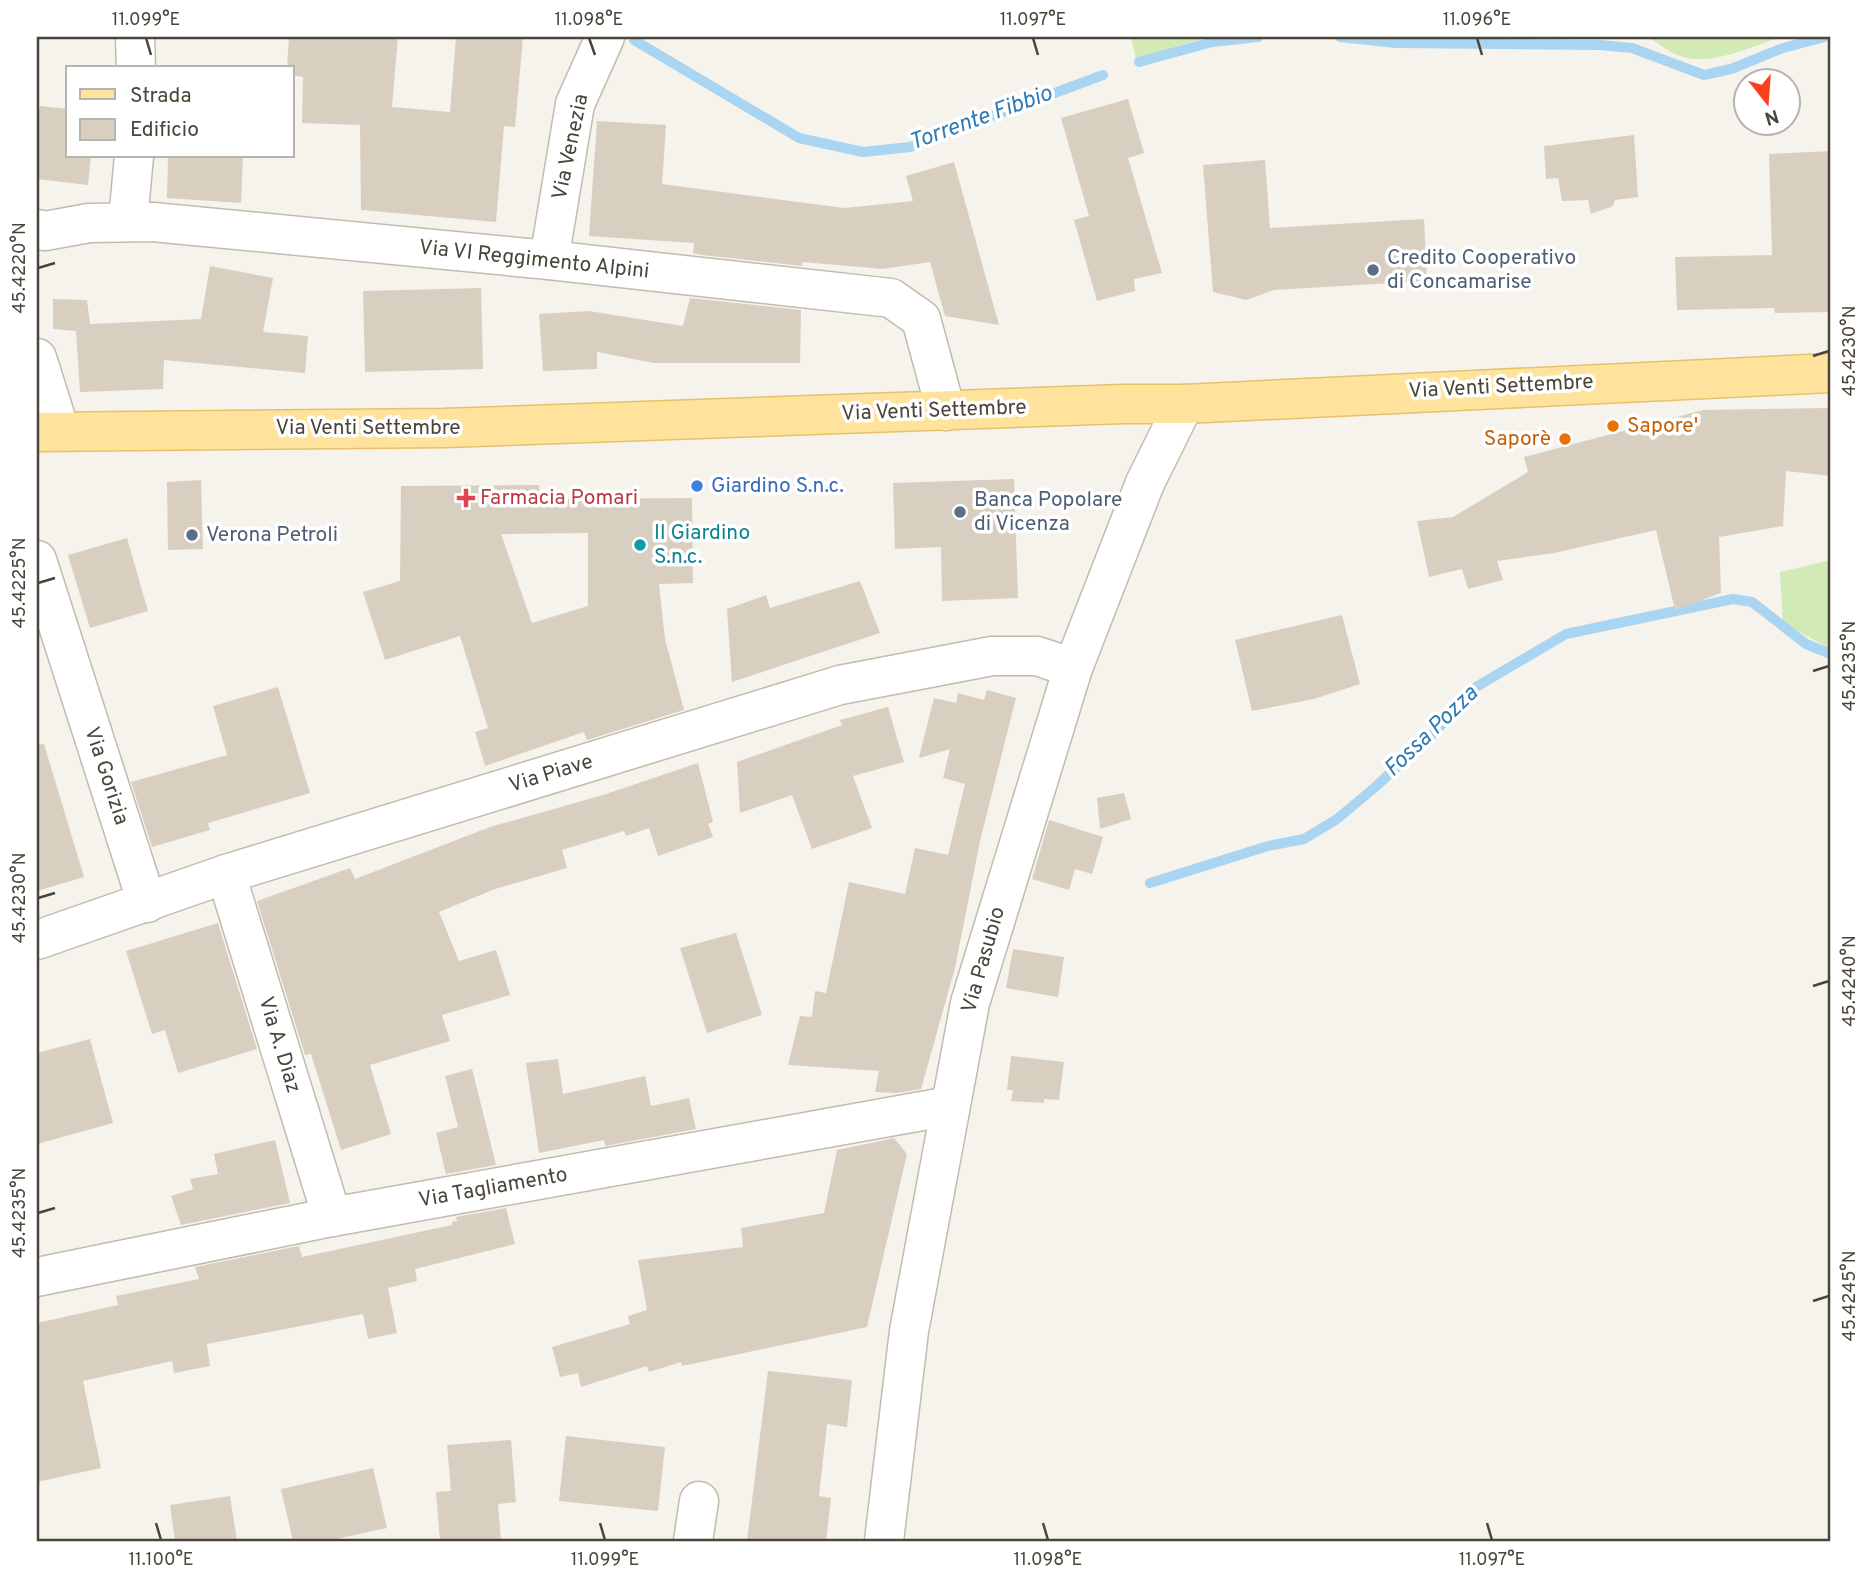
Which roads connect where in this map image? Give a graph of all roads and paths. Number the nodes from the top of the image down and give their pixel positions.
1 (135, 37) edge
2 (605, 37) edge
3 (136, 66) edge
4 (134, 158) edge
5 (128, 221) junction
6 (40, 233) edge
7 (549, 260) junction
8 (37, 358) edge
9 (1831, 373) edge
10 (1184, 404) junction
11 (946, 411) junction
12 (48, 432) edge
13 (37, 560) edge
14 (51, 653) edge
15 (1073, 668) junction
16 (226, 874) junction
17 (147, 903) junction
18 (37, 940) edge
19 (950, 1106) junction
20 (332, 1217) junction
21 (37, 1277) edge
22 (699, 1501) dead end
23 (693, 1541) edge
24 (884, 1541) edge

1 - 3 street
2 - 7 street, Via Venezia
4 - 5 street
5 - 6 street, Via VI Reggimento Alpini
5 - 7 street, Via VI Reggimento Alpini
7 - 11 street, Via VI Reggimento Alpini
8 - 12 street
9 - 10 main road, Via Venti Settembre
10 - 11 main road, Via Venti Settembre
10 - 15 street, Via Pasubio
11 - 12 main road, Via Venti Settembre
13 - 14 street, Via Gorizia
14 - 17 street, Via Gorizia
15 - 16 street, Via Piave
15 - 19 street, Via Pasubio
16 - 17 street, Via Piave
16 - 20 street, Via A. Diaz
17 - 18 street, Via Piave
19 - 20 street, Via Tagliamento
19 - 24 street, Via Pasubio
20 - 21 street, Via Tagliamento
22 - 23 street

